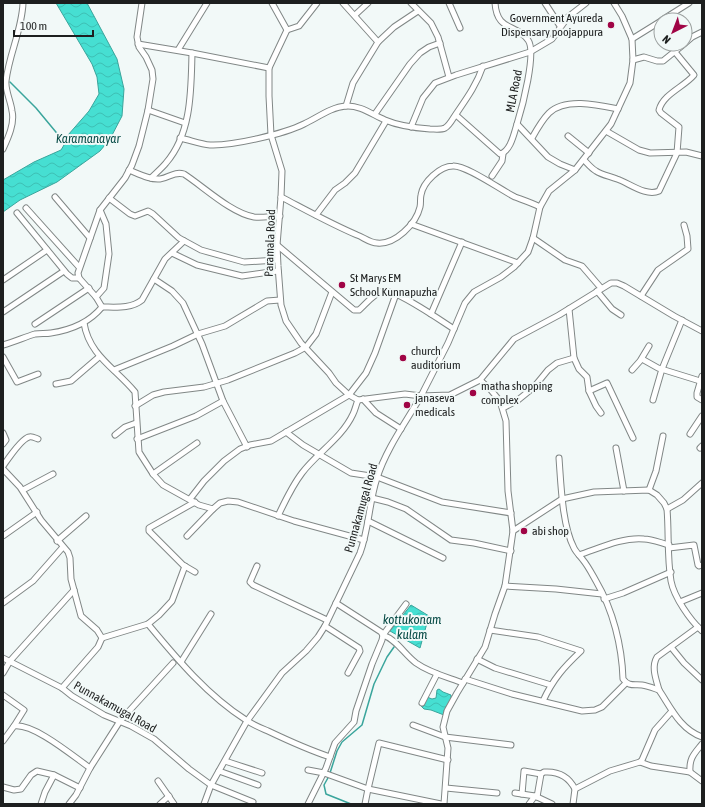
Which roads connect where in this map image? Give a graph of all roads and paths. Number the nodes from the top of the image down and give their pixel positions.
1 (23, 3) edge
2 (142, 3) edge
3 (207, 3) edge
4 (272, 3) edge
5 (317, 3) edge
6 (343, 3) edge
7 (368, 3) edge
8 (412, 3) edge
9 (449, 3) edge
10 (496, 3) edge
11 (546, 3) edge
12 (586, 3) edge
13 (614, 3) edge
14 (689, 3) edge
15 (418, 11) junction
16 (674, 12) edge
17 (355, 15) junction
18 (560, 26) junction
19 (653, 26) edge
20 (460, 28) dead end
21 (287, 30) junction
22 (702, 32) edge
23 (693, 36) edge
24 (632, 40) junction
25 (378, 42) junction
26 (440, 43) junction
27 (138, 44) junction
28 (178, 50) junction
29 (192, 52) junction
30 (530, 52) junction
31 (675, 52) joint
32 (633, 60) junction
33 (483, 66) junction
34 (269, 68) junction
35 (449, 77) junction
36 (346, 106) junction
37 (618, 109) junction
38 (148, 110) junction
39 (374, 114) junction
40 (456, 115) junction
41 (386, 121) junction
42 (185, 123) junction
43 (517, 124) junction
44 (411, 127) junction
45 (606, 131) junction
46 (271, 135) junction
47 (568, 136) dead end
48 (180, 138) junction
49 (532, 138) junction
50 (3, 149) edge
51 (589, 153) junction
52 (677, 153) junction
53 (503, 154) junction
54 (702, 156) edge
55 (584, 160) junction
56 (129, 170) junction
57 (575, 170) junction
58 (492, 176) dead end
59 (151, 178) junction
60 (55, 197) dead end
61 (281, 197) junction
62 (109, 198) junction
63 (540, 207) junction
64 (26, 208) dead end
65 (100, 210) junction
66 (17, 213) dead end
67 (316, 215) junction
68 (280, 216) junction
69 (411, 224) junction
70 (684, 225) dead end
71 (90, 238) junction
72 (532, 238) junction
73 (184, 241) junction
74 (462, 242) junction
75 (277, 245) junction
76 (47, 250) junction
77 (172, 252) junction
78 (277, 260) junction
79 (518, 263) junction
80 (79, 267) junction
81 (64, 271) junction
82 (278, 271) junction
83 (80, 278) junction
84 (154, 279) junction
85 (3, 280) edge
86 (89, 288) junction
87 (599, 289) junction
88 (332, 292) junction
89 (396, 294) junction
90 (641, 296) junction
91 (96, 297) junction
92 (280, 300) junction
93 (102, 307) junction
94 (569, 309) junction
95 (3, 312) edge
96 (431, 314) junction
97 (621, 315) dead end
98 (682, 320) junction
99 (84, 323) junction
100 (35, 324) dead end
101 (454, 329) junction
102 (702, 331) edge
103 (198, 334) junction
104 (3, 345) edge
105 (649, 346) dead end
106 (306, 347) junction
107 (3, 357) edge
108 (99, 357) junction
109 (574, 358) junction
110 (642, 359) junction
111 (662, 369) junction
112 (114, 370) junction
113 (632, 370) dead end
114 (38, 374) dead end
115 (702, 376) edge
116 (480, 380) junction
117 (700, 381) junction
118 (216, 383) junction
119 (56, 384) dead end
120 (589, 391) junction
121 (349, 395) junction
122 (421, 396) junction
123 (361, 399) junction
124 (653, 400) dead end
125 (702, 400) edge
126 (223, 401) junction
127 (135, 406) junction
128 (503, 408) junction
129 (601, 413) dead end
130 (702, 416) edge
131 (136, 423) junction
132 (401, 429) junction
133 (286, 432) junction
134 (3, 433) edge
135 (690, 434) dead end
136 (114, 435) dead end
137 (663, 436) dead end
138 (633, 438) dead end
139 (38, 439) dead end
140 (137, 439) junction
141 (197, 443) dead end
142 (3, 444) edge
143 (247, 446) junction
144 (616, 448) dead end
145 (318, 454) junction
146 (559, 458) dead end
147 (3, 467) edge
148 (53, 474) dead end
149 (153, 474) junction
150 (377, 477) junction
151 (702, 483) edge
152 (22, 490) junction
153 (624, 490) junction
154 (649, 490) junction
155 (372, 498) junction
156 (562, 499) junction
157 (192, 500) junction
158 (667, 509) junction
159 (213, 510) junction
160 (37, 512) junction
161 (511, 512) junction
162 (86, 516) dead end
163 (278, 516) junction
164 (368, 521) junction
165 (514, 531) junction
166 (3, 536) edge
167 (187, 536) dead end
168 (57, 540) junction
169 (364, 540) junction
170 (669, 546) junction
171 (63, 547) junction
172 (511, 551) junction
173 (579, 555) junction
174 (443, 558) dead end
175 (185, 566) junction
176 (257, 566) dead end
177 (702, 566) edge
178 (195, 572) dead end
179 (671, 572) junction
180 (505, 586) junction
181 (74, 590) junction
182 (702, 593) edge
183 (603, 597) junction
184 (680, 602) junction
185 (3, 603) edge
186 (336, 603) junction
187 (406, 604) dead end
188 (211, 614) dead end
189 (327, 620) junction
190 (148, 624) junction
191 (325, 626) junction
192 (700, 629) edge
193 (490, 630) junction
194 (383, 635) junction
195 (102, 638) junction
196 (671, 647) junction
197 (3, 658) edge
198 (477, 659) junction
199 (10, 661) junction
200 (181, 662) junction
201 (173, 663) dead end
202 (3, 673) edge
203 (348, 673) dead end
204 (437, 674) junction
205 (702, 680) edge
206 (464, 681) junction
207 (626, 683) junction
208 (551, 685) junction
209 (62, 688) junction
210 (659, 690) junction
211 (3, 695) edge
212 (543, 701) junction
213 (422, 703) dead end
214 (672, 712) junction
215 (120, 721) junction
216 (247, 721) junction
217 (413, 725) dead end
218 (14, 726) junction
219 (445, 737) junction
220 (702, 737) edge
221 (3, 741) edge
222 (702, 744) edge
223 (511, 745) dead end
224 (330, 757) junction
225 (448, 760) junction
226 (225, 761) junction
227 (640, 762) junction
228 (90, 768) junction
229 (308, 770) dead end
230 (219, 771) junction
231 (690, 772) junction
232 (262, 773) dead end
233 (324, 773) junction
234 (541, 774) junction
235 (54, 775) junction
236 (158, 781) dead end
237 (702, 781) edge
238 (211, 785) junction
239 (258, 785) dead end
240 (3, 787) edge
241 (80, 788) junction
242 (446, 788) junction
243 (368, 789) junction
244 (576, 789) junction
245 (497, 793) dead end
246 (514, 793) dead end
247 (522, 794) junction
248 (169, 796) junction
249 (536, 797) junction
250 (252, 802) dead end
251 (41, 804) edge
252 (69, 804) edge
253 (160, 804) edge
254 (174, 804) edge
255 (205, 804) edge
256 (308, 804) edge
257 (365, 804) edge
258 (441, 804) edge
259 (444, 804) edge
260 (529, 804) edge
261 (552, 804) edge
262 (573, 804) edge

1 - 50 street
2 - 27 street
3 - 28 street
4 - 21 street
5 - 21 street
6 - 17 street
7 - 17 street
8 - 15 street
9 - 20 street
10 - 30 street, MLA Road
11 - 18 street
12 - 18 street
13 - 24 street, Punnakamugal Road
14 - 16 street
15 - 25 street
15 - 26 street
17 - 25 street
18 - 30 street
19 - 24 street
21 - 34 street, Paramala Road
22 - 23 street
24 - 32 street, Punnakamugal Road
25 - 36 street
26 - 35 street
26 - 39 street
27 - 28 street
27 - 38 street
28 - 29 street
29 - 34 street
29 - 42 street
30 - 33 street
30 - 43 street, MLA Road
31 - 32 street
31 - 52 street
32 - 37 street, Punnakamugal Road
33 - 35 street
33 - 40 street
34 - 46 street, Paramala Road
35 - 44 street
36 - 39 street
36 - 46 street
37 - 45 street, Punnakamugal Road
37 - 49 street
38 - 42 street
38 - 56 street
39 - 41 street
40 - 44 street
40 - 53 street
41 - 44 street
41 - 67 street
42 - 48 street
43 - 49 street, MLA Road
43 - 53 street
45 - 51 street, Punnakamugal Road
45 - 52 street
46 - 48 street
46 - 61 street, Paramala Road
47 - 51 street
48 - 59 street
49 - 57 street, MLA Road
51 - 55 street, Punnakamugal Road
52 - 54 street
52 - 55 street
53 - 58 street
55 - 57 street, Punnakamugal Road
56 - 59 street
56 - 62 street
57 - 63 street, Punnakamugal Road
59 - 68 street
60 - 71 street
61 - 67 street
61 - 68 street, Paramala Road
62 - 65 street
62 - 73 street
63 - 69 street
63 - 72 street, Punnakamugal Road
64 - 80 street
65 - 71 street
65 - 91 street
66 - 76 street
67 - 69 street
68 - 75 street, Paramala Road
69 - 74 street
70 - 90 street
71 - 80 street
72 - 79 street, Punnakamugal Road
72 - 87 street
73 - 77 street
73 - 78 street
74 - 79 street
74 - 96 street
75 - 78 street, Paramala Road
75 - 88 street
76 - 81 street
76 - 85 street
77 - 82 street
77 - 84 street
78 - 82 street, Paramala Road
79 - 101 street, Punnakamugal Road
80 - 83 street
81 - 83 street
81 - 95 street
82 - 92 street, Paramala Road
83 - 86 street
84 - 93 street
84 - 103 street
86 - 91 street
86 - 100 street
87 - 90 street
87 - 94 street
87 - 97 street
88 - 89 street
88 - 106 street
89 - 96 street
89 - 121 street
90 - 98 street
91 - 93 street
92 - 103 street
92 - 106 street, Paramala Road
93 - 99 street
94 - 109 street
94 - 116 street
96 - 101 street
98 - 102 street
98 - 111 street
99 - 104 street
99 - 108 street
101 - 122 street, Punnakamugal Road
103 - 112 street
103 - 118 street
105 - 110 street
106 - 118 street
106 - 121 street, Paramala Road
107 - 114 street
108 - 112 street
108 - 119 street
109 - 120 street
109 - 128 street
110 - 111 street
110 - 113 street
111 - 117 street
111 - 124 street
112 - 127 street
115 - 117 street
116 - 122 street
116 - 128 street
117 - 125 street
118 - 126 street
118 - 127 street
120 - 129 street
120 - 138 street
121 - 123 street, Paramala Road
121 - 133 street
122 - 123 street
122 - 132 street, Punnakamugal Road
123 - 132 street, Paramala Road
123 - 145 street
126 - 140 street
126 - 143 street
127 - 131 street
128 - 161 street
130 - 135 street
131 - 136 street
131 - 140 street
132 - 150 street, Punnakamugal Road
133 - 143 street
133 - 145 street
134 - 142 street
137 - 154 street
139 - 147 street
140 - 149 street
141 - 149 street
143 - 157 street
144 - 153 street
145 - 150 street
145 - 163 street
146 - 156 street
147 - 152 street
148 - 152 street
149 - 157 street
150 - 155 street, Punnakamugal Road
150 - 161 street
151 - 158 street
152 - 160 street
153 - 154 street
153 - 156 street
154 - 158 street
155 - 164 street, Punnakamugal Road
155 - 172 street
156 - 165 street
156 - 173 street
157 - 159 street
157 - 175 street
158 - 170 street
159 - 163 street
159 - 167 street
160 - 166 street
160 - 168 street
161 - 165 street
162 - 168 street
163 - 169 street
164 - 169 street, Punnakamugal Road
164 - 174 street
165 - 172 street
168 - 171 street
169 - 186 street, Punnakamugal Road
170 - 173 street
170 - 177 street
170 - 179 street
171 - 181 street
171 - 185 street
172 - 180 street
173 - 183 street
175 - 178 street
175 - 190 street
176 - 189 street
179 - 183 street
179 - 184 street
180 - 183 street
180 - 193 street
181 - 195 street
181 - 199 street
182 - 184 street
183 - 207 street
184 - 192 street
186 - 189 street, Punnakamugal Road
186 - 194 street
187 - 194 street
188 - 200 street
189 - 191 street, Punnakamugal Road
190 - 195 street
190 - 200 street
191 - 203 street
191 - 216 street, Punnakamugal Road
192 - 196 street
193 - 198 street
193 - 208 street
194 - 204 street
194 - 224 street
195 - 209 street
196 - 205 street
196 - 210 street
197 - 199 street, Punnakamugal Road
198 - 206 street
198 - 208 street
199 - 202 street
199 - 209 street, Punnakamugal Road
200 - 216 street
201 - 215 street
204 - 206 street
204 - 213 street
206 - 212 street
206 - 219 street
207 - 210 street
207 - 212 street
208 - 212 street
209 - 215 street, Punnakamugal Road
210 - 214 street
211 - 218 street
214 - 220 street
214 - 227 street
215 - 228 street
215 - 238 street, Punnakamugal Road
216 - 224 street
216 - 226 street, Punnakamugal Road
217 - 219 street
218 - 221 street
218 - 228 street
219 - 223 street
219 - 225 street
222 - 231 street
224 - 233 street
225 - 242 street
225 - 243 street
226 - 230 street, Punnakamugal Road
226 - 232 street
227 - 231 street
227 - 244 street
228 - 241 street
229 - 233 street
230 - 238 street, Punnakamugal Road
230 - 239 street
231 - 237 street
233 - 243 street
233 - 256 street
234 - 244 street
234 - 247 street
234 - 249 street
235 - 240 street
235 - 241 street
235 - 251 street
236 - 248 street
238 - 250 street
238 - 255 street
241 - 252 street
242 - 245 street
242 - 259 street
243 - 257 street
243 - 258 street
244 - 262 street
246 - 247 street
247 - 249 street
248 - 253 street
248 - 254 street
249 - 260 street
249 - 261 street

